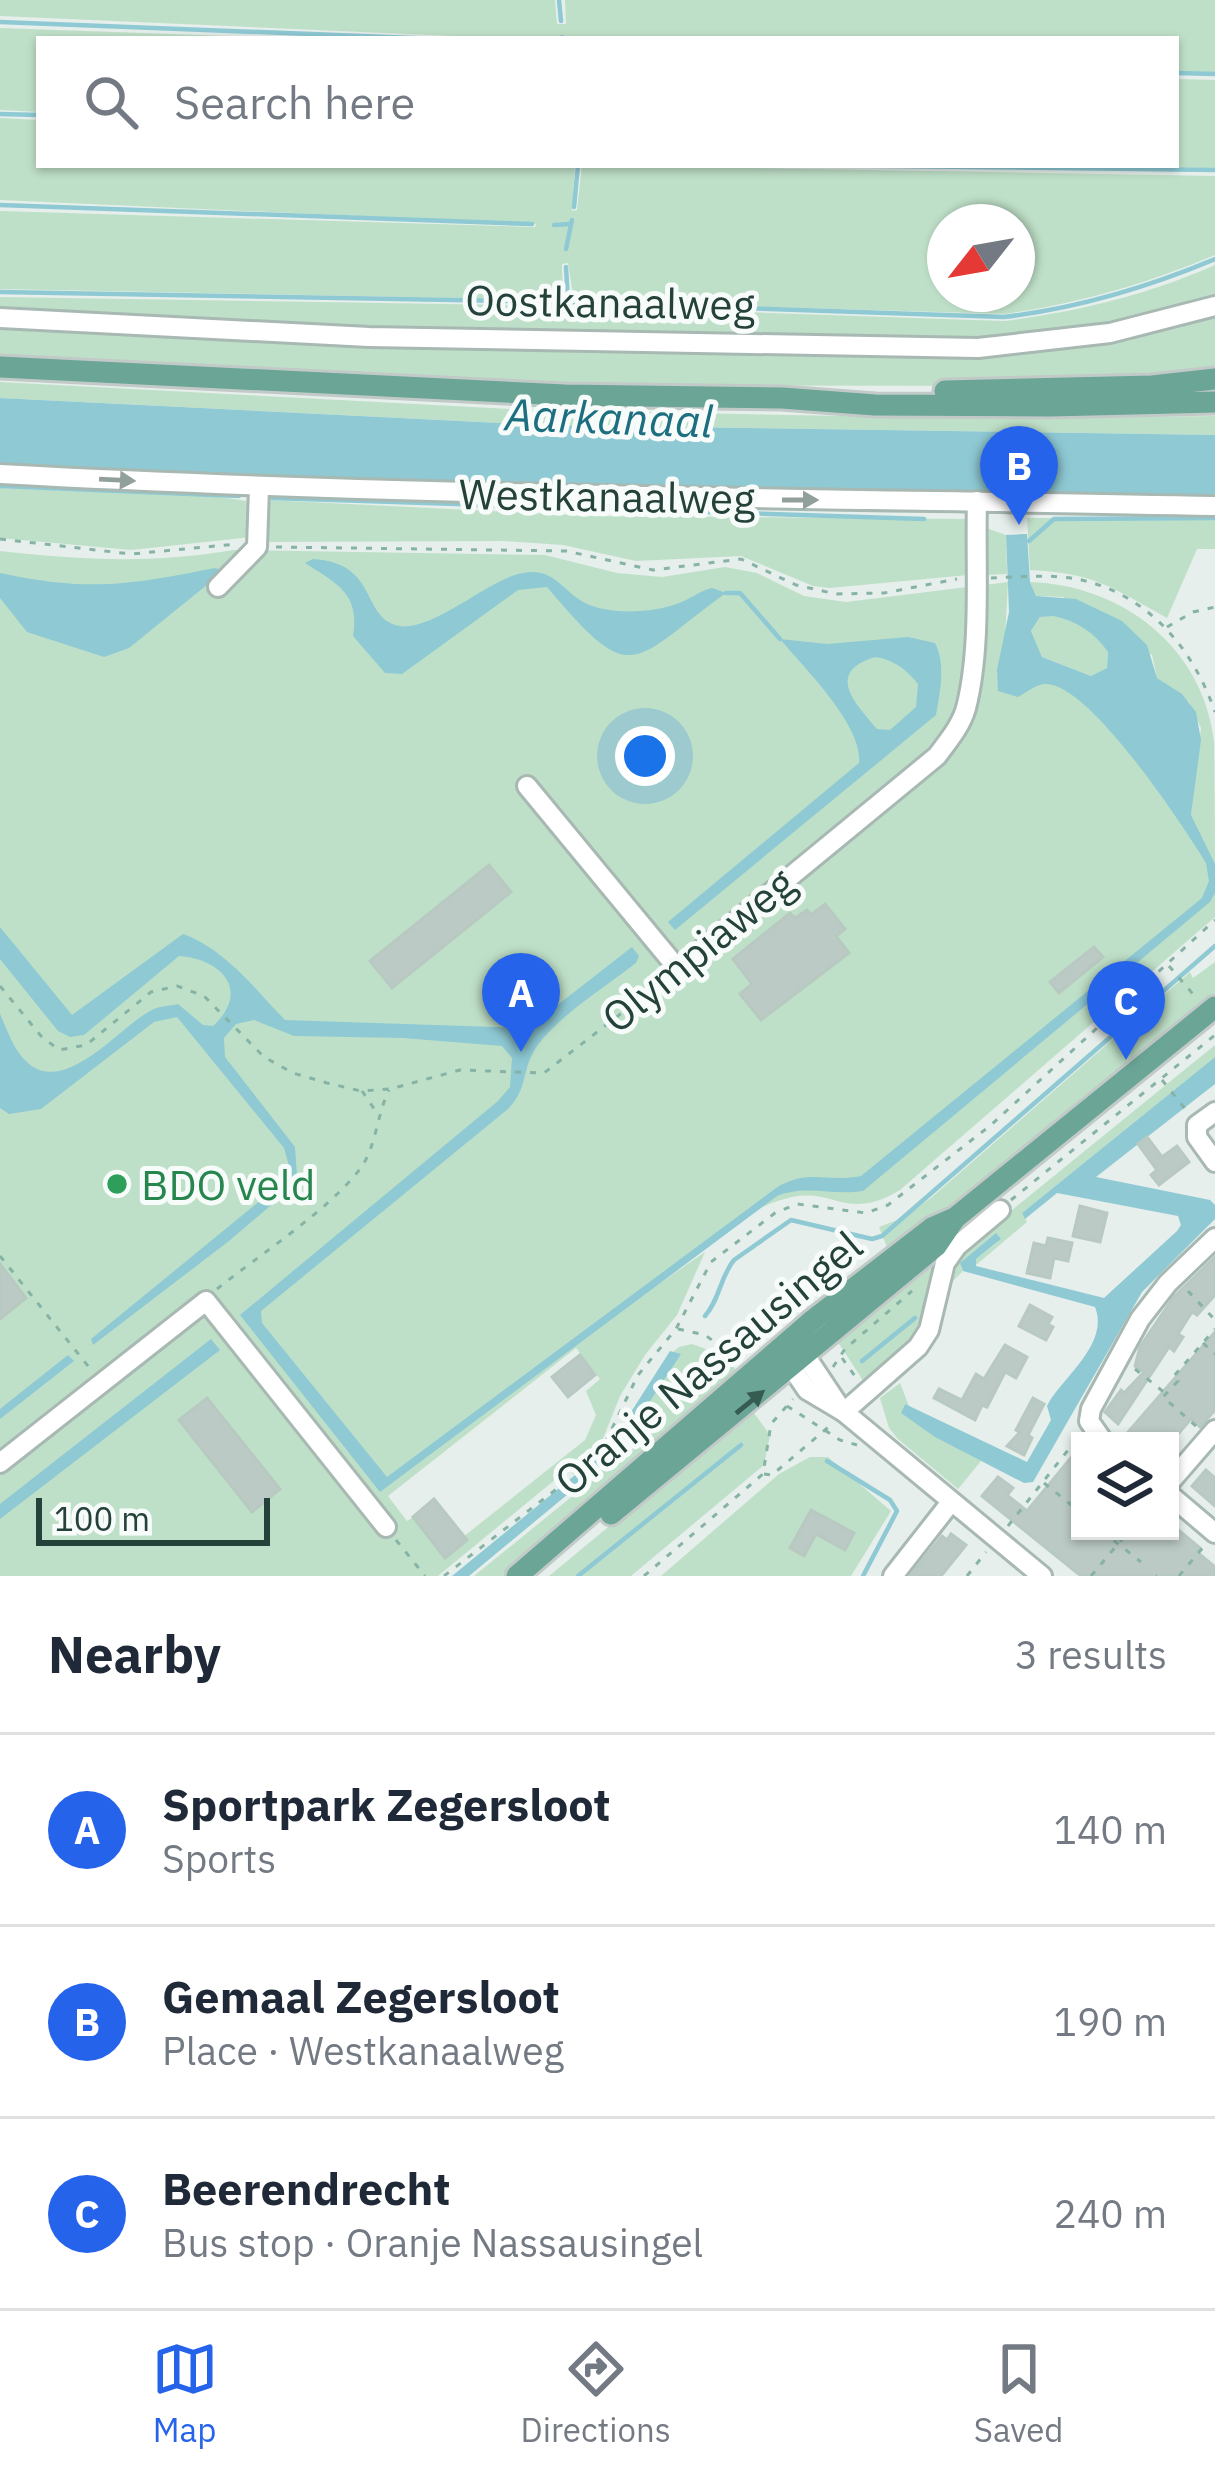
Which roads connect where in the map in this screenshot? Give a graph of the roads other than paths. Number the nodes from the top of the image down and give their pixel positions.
1 (1215, 306) edge
2 (0, 318) edge
3 (0, 367) edge
4 (1215, 379) edge
5 (812, 399) junction
6 (1215, 402) edge
7 (0, 474) edge
8 (259, 488) junction
9 (976, 501) junction
10 (1215, 506) edge
11 (218, 586) dead end
12 (527, 786) dead end
13 (1207, 1004) edge
14 (1215, 1112) edge
15 (1215, 1162) edge
16 (1000, 1210) road end
17 (956, 1218) junction
18 (1215, 1238) edge
19 (780, 1347) junction
20 (797, 1362) junction
21 (844, 1412) junction
22 (1097, 1432) edge
23 (1212, 1434) edge
24 (0, 1463) edge
25 (1179, 1472) edge
26 (951, 1502) junction
27 (1179, 1503) edge
28 (386, 1527) road end
29 (1215, 1533) edge
30 (517, 1576) edge
31 (534, 1576) edge
32 (892, 1576) edge
33 (1042, 1576) edge

1 - 2 street, Oostkanaalweg
3 - 5 main road
4 - 5 main road
5 - 6 main road
7 -> 8 street, Westkanaalweg
8 -> 9 street, Westkanaalweg
8 - 11 street
9 - 10 street, Westkanaalweg
9 - 12 street, Olympiaweg
13 - 17 main road, Oranje Nassausingel
14 - 15 street
16 - 21 street
17 - 19 main road, Oranje Nassausingel
17 - 20 main road, Oranje Nassausingel
18 - 22 street
19 - 20 street
19 - 30 main road, Oranje Nassausingel
20 - 21 street
20 - 21 street
31 -> 20 main road, Oranje Nassausingel
21 - 26 street
23 - 25 street
24 - 28 street
26 - 32 street
26 - 33 street
27 - 29 street

